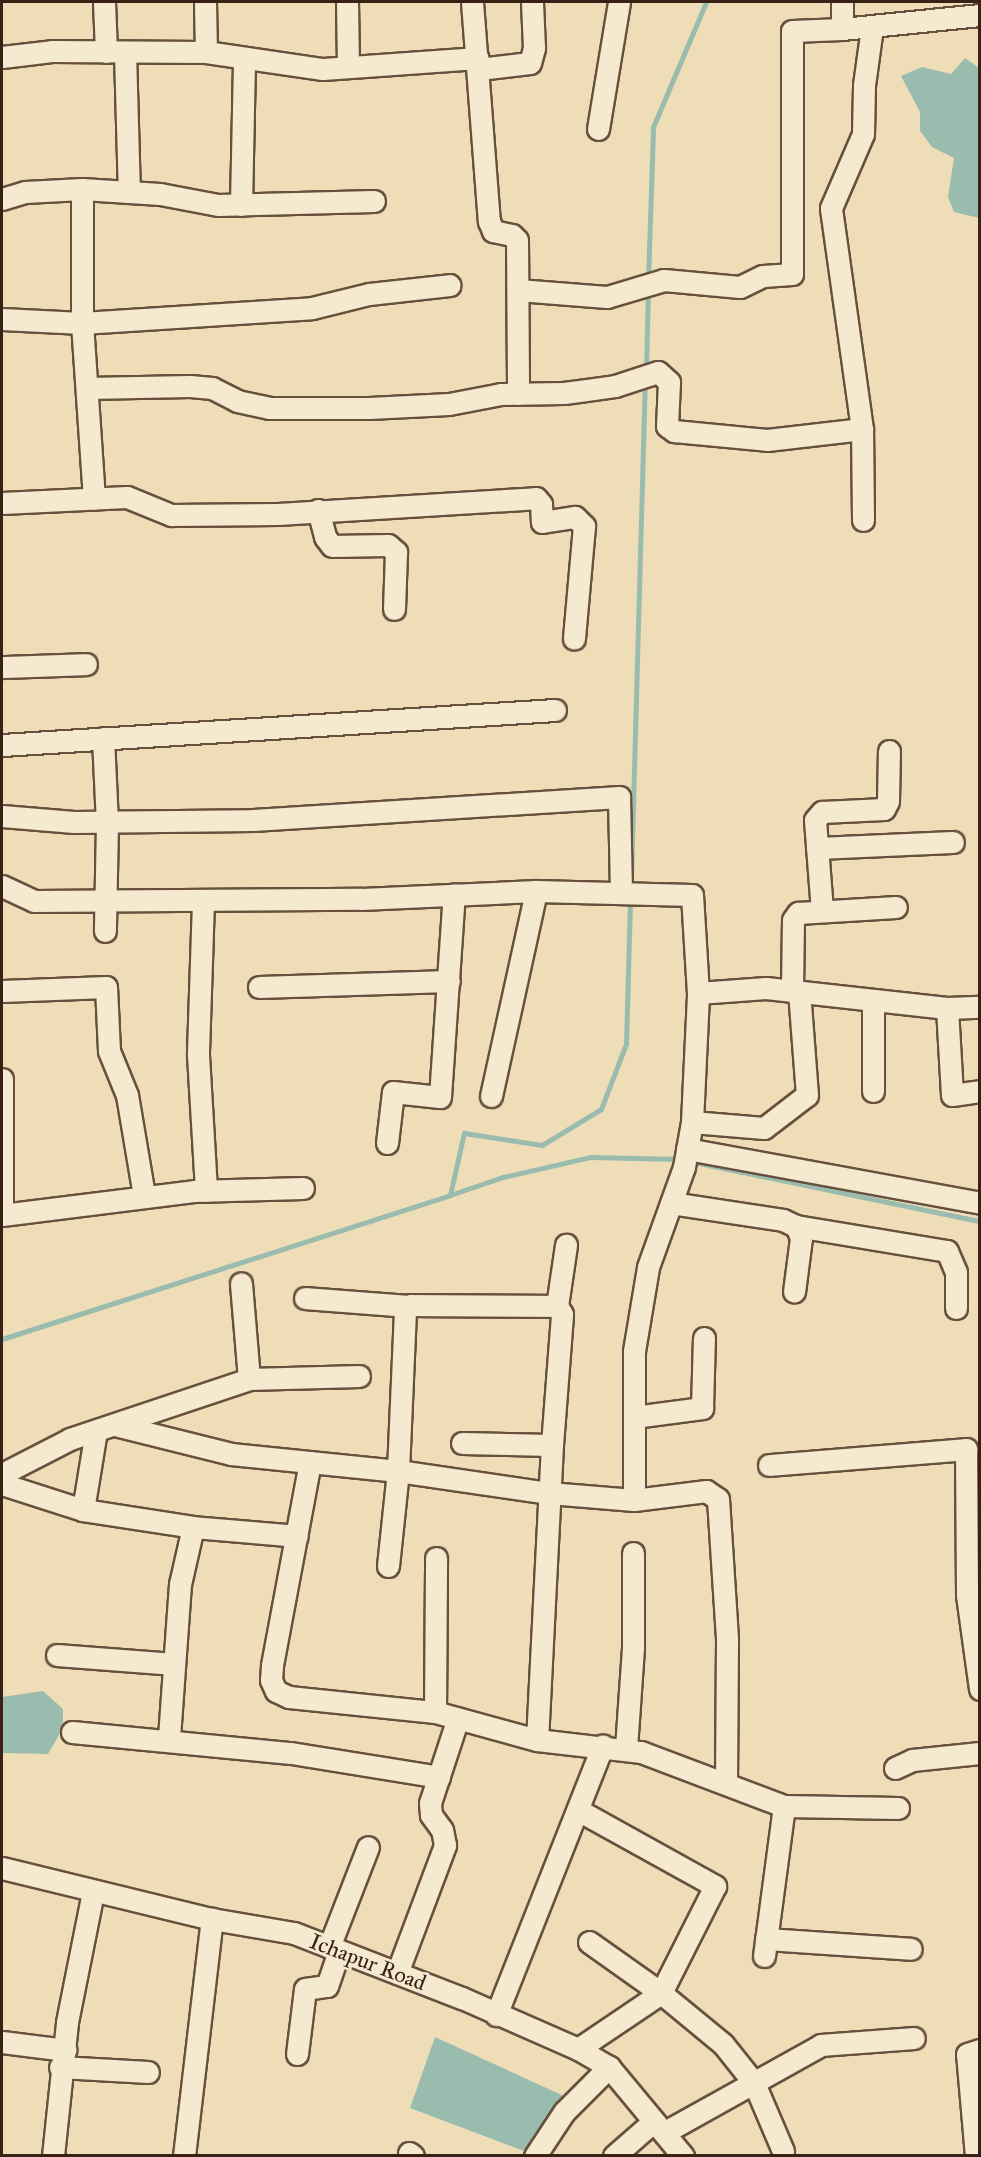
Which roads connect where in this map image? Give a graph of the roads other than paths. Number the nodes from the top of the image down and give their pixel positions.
1 (104, 2) edge
2 (205, 2) edge
3 (347, 2) edge
4 (472, 2) edge
5 (532, 2) edge
6 (619, 2) edge
7 (842, 2) edge
8 (940, 10) edge
9 (980, 15) edge
10 (872, 27) junction
11 (842, 29) junction
12 (116, 52) junction
13 (206, 52) junction
14 (2, 57) edge
15 (244, 58) junction
16 (479, 63) junction
17 (348, 67) junction
18 (598, 129) dead end
19 (82, 189) junction
20 (129, 192) junction
21 (2, 199) edge
22 (374, 201) dead end
23 (241, 205) junction
24 (450, 285) dead end
25 (519, 290) junction
26 (2, 319) edge
27 (82, 323) junction
28 (87, 388) junction
29 (518, 394) junction
30 (862, 429) junction
31 (94, 499) junction
32 (2, 503) edge
33 (318, 510) junction
34 (863, 520) dead end
35 (394, 609) dead end
36 (574, 639) dead end
37 (86, 664) dead end
38 (2, 667) edge
39 (555, 710) dead end
40 (103, 738) junction
41 (2, 745) edge
42 (889, 751) dead end
43 (884, 809) junction
44 (2, 816) edge
45 (107, 822) junction
46 (953, 842) dead end
47 (882, 844) junction
48 (817, 848) junction
49 (2, 886) edge
50 (536, 891) junction
51 (627, 891) junction
52 (454, 894) junction
53 (105, 901) junction
54 (203, 901) junction
55 (896, 907) dead end
56 (822, 911) junction
57 (105, 931) dead end
58 (449, 981) junction
59 (259, 987) dead end
60 (2, 991) edge
61 (796, 991) junction
62 (698, 993) junction
63 (873, 1000) junction
64 (980, 1007) edge
65 (947, 1008) junction
66 (2, 1079) edge
67 (873, 1091) dead end
68 (980, 1091) edge
69 (2, 1093) edge
70 (492, 1096) dead end
71 (693, 1122) junction
72 (387, 1143) dead end
73 (686, 1158) junction
74 (303, 1188) dead end
75 (206, 1191) junction
76 (144, 1196) junction
77 (671, 1203) junction
78 (980, 1203) edge
79 (2, 1215) edge
80 (796, 1226) junction
81 (566, 1245) dead end
82 (241, 1282) dead end
83 (794, 1292) dead end
84 (305, 1298) dead end
85 (408, 1306) junction
86 (557, 1306) junction
87 (956, 1308) dead end
88 (704, 1338) dead end
89 (358, 1376) dead end
90 (249, 1379) junction
91 (634, 1417) junction
92 (106, 1428) junction
93 (462, 1443) dead end
94 (552, 1445) junction
95 (309, 1462) junction
96 (769, 1465) dead end
97 (398, 1471) junction
98 (2, 1474) edge
99 (2, 1484) edge
100 (549, 1493) junction
101 (634, 1500) junction
102 (83, 1510) junction
103 (193, 1527) junction
104 (297, 1536) junction
105 (972, 1545) edge
106 (633, 1553) dead end
107 (436, 1558) dead end
108 (388, 1566) dead end
109 (975, 1618) edge
110 (57, 1655) dead end
111 (174, 1664) junction
112 (979, 1686) edge
113 (435, 1712) junction
114 (458, 1718) junction
115 (72, 1732) dead end
116 (169, 1739) junction
117 (537, 1740) junction
118 (603, 1745) junction
119 (626, 1748) junction
120 (980, 1753) edge
121 (895, 1768) dead end
122 (439, 1777) junction
123 (726, 1781) junction
124 (784, 1806) junction
125 (898, 1808) dead end
126 (578, 1810) junction
127 (368, 1847) dead end
128 (2, 1868) edge
129 (93, 1892) junction
130 (212, 1919) junction
131 (589, 1942) dead end
132 (334, 1949) junction
133 (911, 1949) dead end
134 (397, 1973) junction
135 (662, 1993) junction
136 (496, 2015) junction
137 (914, 2038) dead end
138 (2, 2042) edge
139 (578, 2049) junction
140 (980, 2050) edge
141 (297, 2054) dead end
142 (62, 2058) junction
143 (609, 2067) junction
144 (148, 2072) dead end
145 (754, 2083) junction
146 (660, 2127) junction
147 (783, 2151) dead end
148 (53, 2156) edge
149 (184, 2156) edge
150 (535, 2156) edge
151 (614, 2156) edge
152 (683, 2156) edge
153 (976, 2156) edge

1 - 12 street
2 - 13 street
3 - 17 street
4 - 16 street
5 - 16 street
6 - 18 street
7 - 11 street
8 - 9 street
8 - 10 street
10 - 11 street
10 - 30 street
11 - 25 street
12 - 13 street
12 - 14 street
12 - 20 street
13 - 15 street
15 - 17 street
15 - 23 street
16 - 17 street
16 - 25 street
19 - 20 street
19 - 21 street
19 - 27 street
20 - 23 street
22 - 23 street
24 - 27 street
25 - 29 street
26 - 27 street
27 - 28 street
28 - 29 street
28 - 31 street
29 - 30 street
30 - 34 street
31 - 32 street
31 - 33 street
33 - 35 street
33 - 36 street
37 - 38 street
39 - 40 street
40 - 41 street
40 - 45 street
42 - 43 street
43 - 47 street
43 - 48 street
44 - 45 street
45 - 51 street
45 - 53 street
46 - 47 street
47 - 48 street
48 - 56 street
49 - 53 street
50 - 51 street
50 - 52 street
50 - 70 street
51 - 62 street
52 - 54 street
52 - 58 street
53 - 54 street
53 - 57 street
54 - 75 street
55 - 56 street
56 - 61 street
58 - 59 street
58 - 72 street
60 - 76 street
61 - 62 street
61 - 63 street
61 - 71 street
62 - 71 street
63 - 65 street
63 - 67 street
64 - 65 street
65 - 68 street
66 - 69 street
69 - 79 street
71 - 73 street
73 - 77 street
73 - 78 street
74 - 75 street
75 - 76 street
76 - 79 street
77 - 80 street
77 - 91 street
80 - 83 street
80 - 87 street
81 - 86 street
82 - 90 street
84 - 85 street
85 - 86 street
85 - 97 street
86 - 94 street
88 - 91 street
89 - 90 street
90 - 92 street
91 - 101 street
92 - 95 street
92 - 98 street
92 - 102 street
93 - 94 street
94 - 100 street
95 - 97 street
95 - 104 street
96 - 105 street
97 - 100 street
97 - 108 street
99 - 102 street
100 - 101 street
100 - 117 street
101 - 123 street
102 - 103 street
103 - 104 street
103 - 111 street
104 - 113 street
105 - 109 street
106 - 119 street
107 - 113 street
109 - 112 street
110 - 111 street
111 - 116 street
113 - 114 street
114 - 117 street
114 - 122 street
115 - 116 street
116 - 122 street
117 - 118 street
118 - 119 street
118 - 126 street
119 - 123 street
120 - 121 street
122 - 134 street
123 - 124 street
124 - 125 street
124 - 133 street
126 - 135 street
126 - 136 street
127 - 132 street
128 - 129 street, Ichapur Road
129 - 130 street, Ichapur Road
129 - 142 street
130 - 132 street, Ichapur Road
130 - 149 street
131 - 135 street
132 - 134 street, Ichapur Road
132 - 141 street
134 - 136 street, Ichapur Road
135 - 139 street
135 - 145 street
136 - 139 street, Ichapur Road
137 - 145 street
138 - 142 street
139 - 143 street, Ichapur Road
140 - 153 street
142 - 144 street
142 - 148 street
143 - 146 street, Ichapur Road
143 - 150 street
145 - 146 street
145 - 147 street
146 - 151 street
146 - 152 street, Ichapur Road

